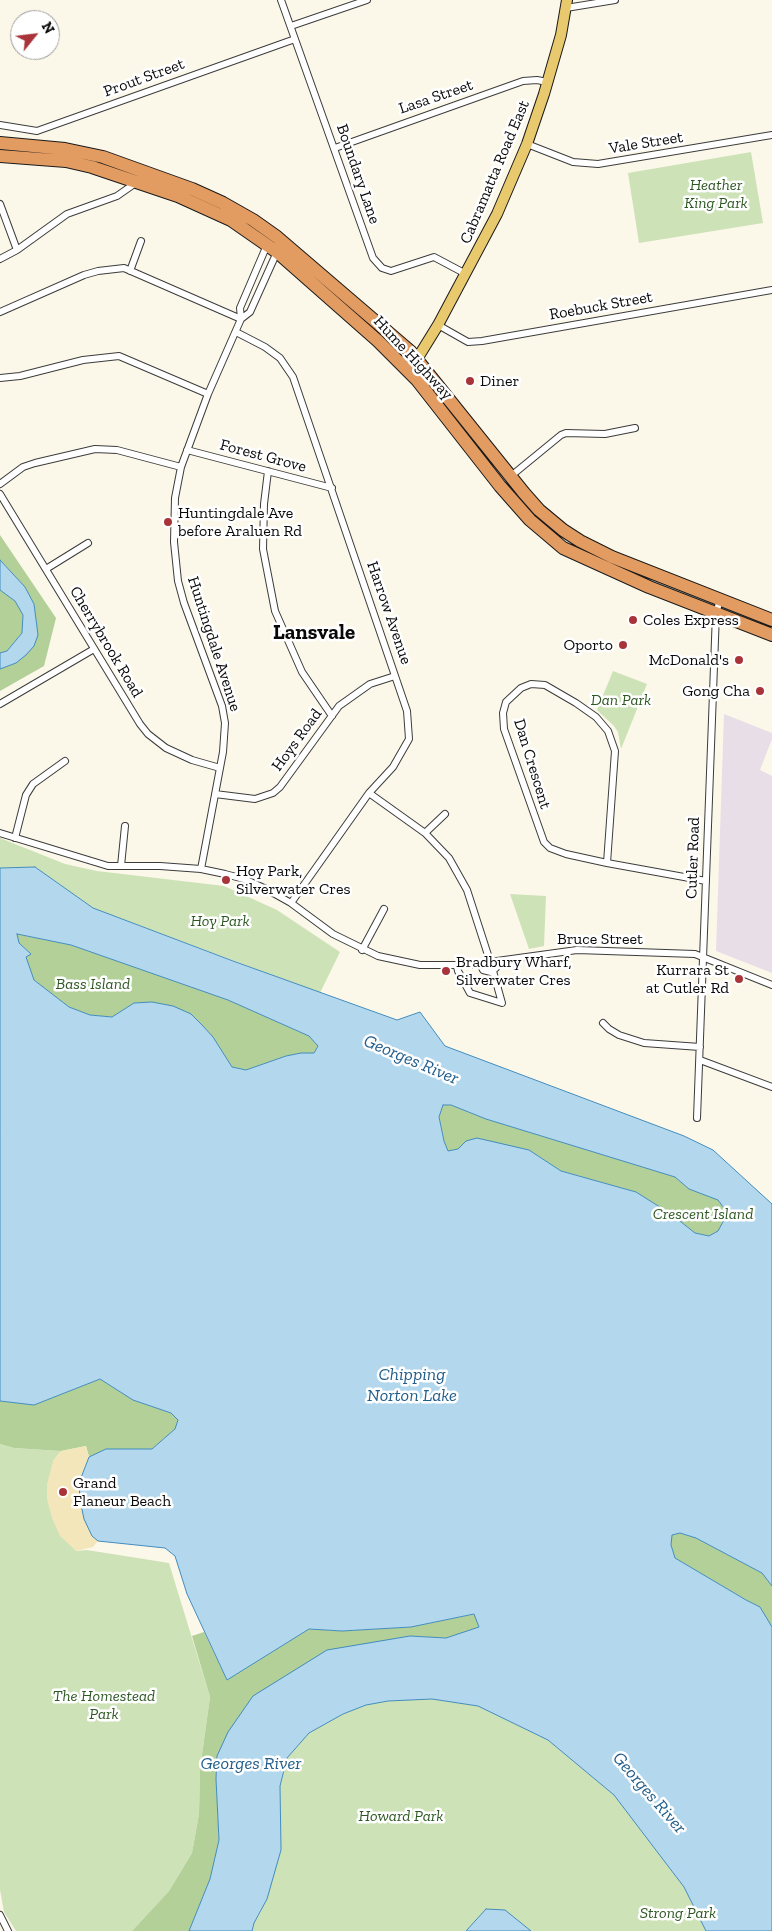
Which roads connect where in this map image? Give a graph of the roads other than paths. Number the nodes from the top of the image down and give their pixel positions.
1 (281, 0) edge
2 (367, 0) edge
3 (614, 0) edge
4 (566, 4) edge
5 (291, 26) junction
6 (295, 38) junction
7 (547, 82) junction
8 (0, 125) edge
9 (772, 135) edge
10 (0, 143) edge
11 (527, 144) junction
12 (335, 148) junction
13 (0, 156) edge
14 (137, 182) junction
15 (0, 204) edge
16 (141, 241) dead end
17 (272, 248) junction
18 (17, 250) junction
19 (0, 259) edge
20 (130, 271) junction
21 (466, 274) junction
22 (772, 290) edge
23 (0, 312) edge
24 (241, 319) junction
25 (438, 325) junction
26 (236, 332) junction
27 (418, 360) junction
28 (410, 372) junction
29 (0, 378) edge
30 (208, 394) junction
31 (635, 428) dead end
32 (187, 450) junction
33 (181, 467) junction
34 (268, 471) junction
35 (511, 476) junction
36 (0, 484) edge
37 (332, 488) junction
38 (0, 494) edge
39 (88, 543) dead end
40 (46, 569) junction
41 (720, 600) junction
42 (716, 613) junction
43 (772, 620) edge
44 (772, 635) edge
45 (94, 649) junction
46 (395, 676) junction
47 (0, 704) edge
48 (332, 716) junction
49 (65, 761) dead end
50 (220, 768) junction
51 (369, 793) junction
52 (215, 794) junction
53 (445, 814) dead end
54 (125, 826) dead end
55 (0, 833) edge
56 (425, 833) junction
57 (15, 838) junction
58 (607, 863) junction
59 (121, 866) junction
60 (201, 869) junction
61 (706, 882) junction
62 (291, 903) junction
63 (384, 909) dead end
64 (362, 950) junction
65 (488, 955) junction
66 (704, 958) junction
67 (497, 961) junction
68 (481, 965) junction
69 (457, 966) junction
70 (493, 971) junction
71 (772, 985) edge
72 (603, 1023) dead end
73 (700, 1047) junction
74 (700, 1060) junction
75 (772, 1087) edge
76 (697, 1118) dead end
77 (0, 1915) edge
78 (8, 1931) edge

1 - 5 street, Boundary Lane
2 - 5 street
3 - 4 street
4 - 7 main road, Cabramatta Road East
5 - 6 street, Boundary Lane
6 - 8 street, Prout Street
6 - 12 street, Boundary Lane
7 - 11 main road, Cabramatta Road East
7 - 12 street, Lasa Street
9 - 11 street, Vale Street
10 - 27 highway, Hume Highway
11 - 21 main road, Cabramatta Road East
12 - 21 street, Boundary Lane
13 - 14 highway, Hume Highway
14 - 17 highway, Hume Highway
14 - 18 street
15 - 18 street
16 - 20 street
17 - 24 street, Huntingdale Avenue
17 - 24 street, Huntingdale Avenue
17 - 28 highway, Hume Highway
18 - 19 street
20 - 23 street
20 - 24 street
21 - 25 main road, Cabramatta Road East
22 - 25 street, Roebuck Street
24 - 26 street, Huntingdale Avenue
25 - 27 main road, Cabramatta Road East
26 - 30 street, Huntingdale Avenue
26 - 37 street, Harrow Avenue
27 - 28 main road, Cabramatta Road East
27 - 35 highway, Hume Highway
28 - 42 highway, Hume Highway
29 - 30 street
30 - 32 street, Huntingdale Avenue
31 - 35 street
32 - 33 street, Huntingdale Avenue
32 - 34 street, Forest Grove
33 - 36 street
33 - 50 street, Huntingdale Avenue
34 - 37 street, Forest Grove
34 - 48 street
35 - 41 highway, Hume Highway
37 - 46 street, Harrow Avenue
38 - 40 street, Cherrybrook Road
39 - 40 street
40 - 45 street, Cherrybrook Road
41 - 42 street, Cutler Road
41 - 43 highway, Hume Highway
42 - 44 highway, Hume Highway
42 - 61 street, Cutler Road
45 - 47 street
45 - 50 street, Cherrybrook Road
46 - 48 street, Hoys Road
46 - 51 street, Harrow Avenue
48 - 52 street, Hoys Road
49 - 57 street
50 - 52 street, Huntingdale Avenue
51 - 56 street
51 - 62 street, Harrow Avenue
52 - 60 street, Huntingdale Avenue
53 - 56 street
54 - 59 street
55 - 57 street
56 - 65 street
57 - 59 street
58 - 58 street, Dan Crescent
58 - 61 street, Dan Crescent
59 - 60 street
60 - 62 street
61 - 66 street, Cutler Road
62 - 64 street
63 - 64 street
64 - 69 street
65 - 67 street
65 - 68 street
66 - 67 street, Bruce Street
66 - 71 street, Bruce Street
66 - 73 street, Cutler Road
67 - 70 street
68 - 69 street
68 - 70 street
69 - 70 street
72 - 73 street
73 - 74 street, Cutler Road
74 - 75 street
74 - 76 street, Cutler Road
77 - 78 street

